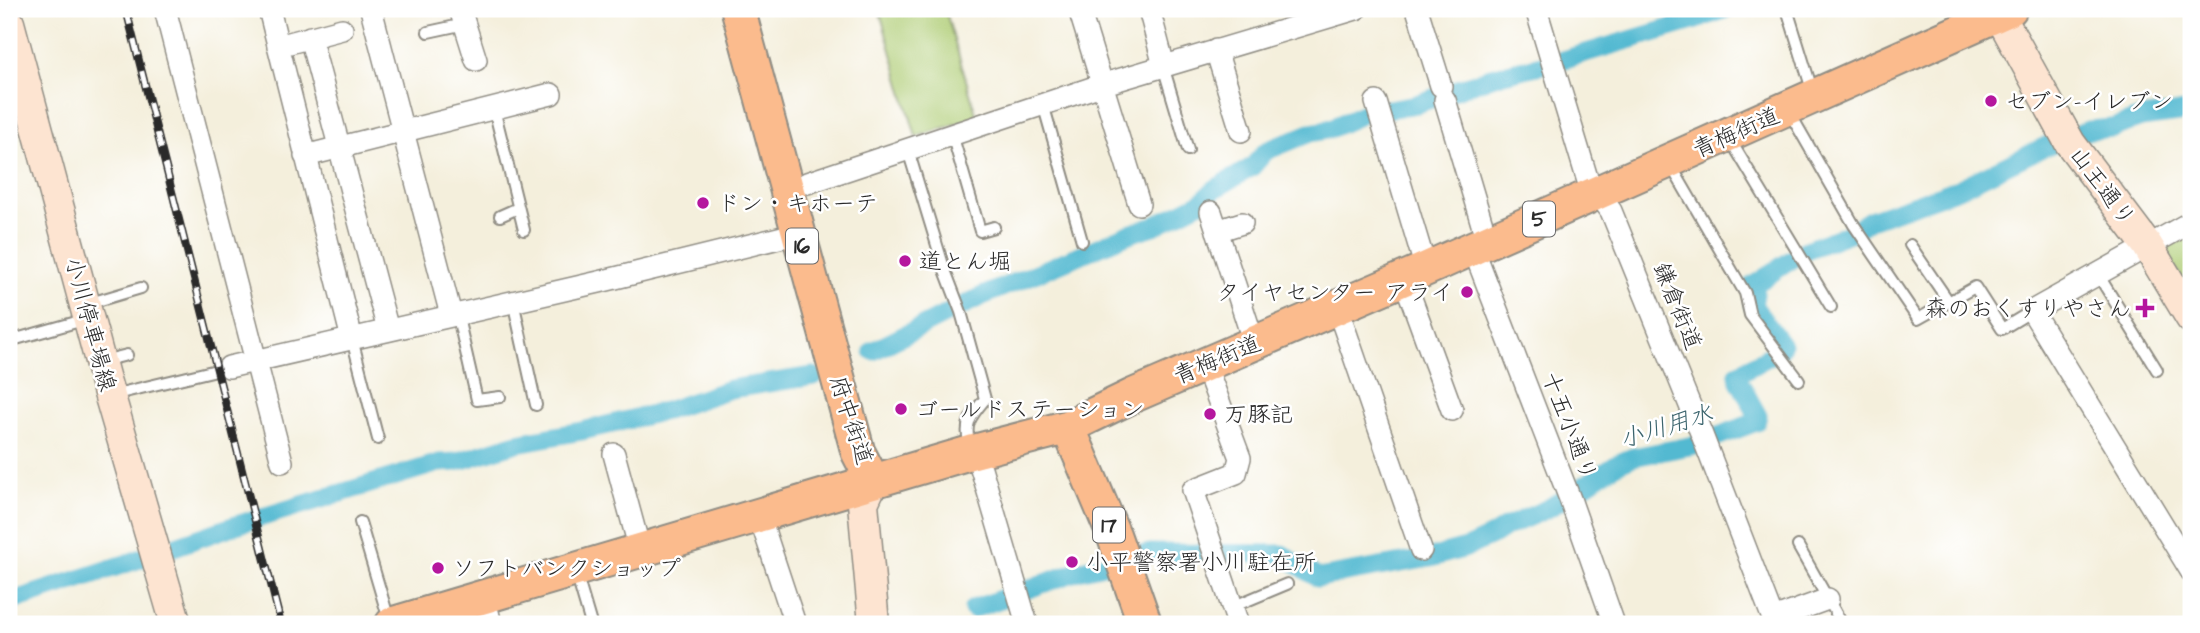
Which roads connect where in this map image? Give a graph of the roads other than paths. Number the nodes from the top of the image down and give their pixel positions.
1 (165, 9) edge
2 (269, 9) edge
3 (370, 9) edge
4 (738, 9) edge
5 (759, 9) edge
6 (1079, 9) edge
7 (1149, 9) edge
8 (1356, 9) edge
9 (1417, 9) edge
10 (1536, 9) edge
11 (1787, 9) edge
12 (2005, 11) edge
13 (462, 17) edge
14 (9, 23) edge
15 (342, 29) dead end
16 (428, 32) dead end
17 (310, 37) junction
18 (278, 46) junction
19 (1216, 50) junction
20 (476, 60) dead end
21 (1163, 66) junction
22 (1101, 85) junction
23 (551, 94) dead end
24 (1801, 103) junction
25 (1042, 104) junction
26 (494, 108) junction
27 (1378, 109) dead end
28 (403, 131) junction
29 (1241, 131) dead end
30 (952, 134) junction
31 (1728, 135) junction
32 (338, 148) junction
33 (906, 149) junction
34 (1188, 150) dead end
35 (305, 156) junction
36 (1669, 162) junction
37 (807, 183) junction
38 (1598, 193) junction
39 (1139, 204) dead end
40 (518, 208) junction
41 (500, 216) dead end
42 (2191, 222) edge
43 (1242, 223) dead end
44 (994, 226) dead end
45 (524, 230) dead end
46 (799, 233) junction
47 (1082, 242) dead end
48 (1480, 245) junction
49 (1910, 245) dead end
50 (2147, 245) junction
51 (2097, 273) junction
52 (1415, 274) junction
53 (141, 288) dead end
54 (513, 301) junction
55 (1949, 302) junction
56 (1337, 307) junction
57 (1831, 307) dead end
58 (87, 311) junction
59 (2032, 311) junction
60 (454, 314) junction
61 (2191, 317) edge
62 (388, 330) junction
63 (352, 339) junction
64 (9, 341) edge
65 (1254, 343) junction
66 (256, 361) junction
67 (1205, 364) junction
68 (229, 367) joint
69 (2157, 370) dead end
70 (1799, 380) dead end
71 (110, 395) junction
72 (500, 397) dead end
73 (536, 405) dead end
74 (1452, 410) dead end
75 (1068, 427) junction
76 (378, 439) dead end
77 (974, 452) junction
78 (614, 454) dead end
79 (282, 462) dead end
80 (873, 481) junction
81 (759, 515) junction
82 (360, 522) dead end
83 (1798, 546) dead end
84 (640, 550) junction
85 (1421, 550) dead end
86 (575, 569) junction
87 (2191, 571) edge
88 (1287, 584) dead end
89 (1828, 599) junction
90 (487, 610) edge
91 (1235, 616) edge
92 (1774, 622) edge
93 (176, 624) edge
94 (391, 624) edge
95 (591, 624) edge
96 (794, 624) edge
97 (874, 624) edge
98 (1027, 624) edge
99 (1144, 624) edge
100 (1614, 624) edge
101 (1842, 624) edge

1 - 66 street
2 - 18 street
3 - 28 street
4 - 46 main road, 府中街道 / 16
5 - 37 main road, 府中街道 / 16
6 - 22 street
7 - 21 street
8 - 19 street
9 - 48 street, 十五小通り
10 - 38 street, 鎌倉街道
11 - 24 lane
12 - 24 main road, 青梅街道 / 5
12 - 50 main road, 山王通り
13 - 16 lane
13 - 20 street
14 - 58 main road, 小川停車場線
15 - 17 street
17 - 18 street
17 - 32 street
18 - 35 street
19 - 21 street
19 - 29 street
21 - 22 street
21 - 34 lane
22 - 25 street
22 - 39 street
23 - 26 street
24 - 31 main road, 青梅街道 / 5
24 - 55 lane
25 - 30 street
25 - 47 lane
26 - 28 street
26 - 40 lane
27 - 52 street
28 - 32 street
28 - 60 street
30 - 33 street
30 - 44 lane
31 - 36 main road, 青梅街道 / 5
31 - 57 lane
32 - 35 street
32 - 62 street
33 - 37 street
33 - 77 lane
35 - 63 street
36 - 38 main road, 青梅街道 / 5
36 - 70 lane
37 - 80 main road, 府中街道 / 16
38 - 48 main road, 青梅街道 / 5
38 - 92 street, 鎌倉街道
40 - 41 lane
40 - 45 lane
42 - 50 street
43 - 65 street
46 - 54 street
46 - 80 main road, 府中街道 / 16
48 - 52 main road, 青梅街道 / 5
48 - 100 street, 十五小通り
49 - 55 lane
50 - 51 street
50 - 61 main road, 山王通り
51 - 59 street
51 - 69 lane
52 - 56 main road, 青梅街道 / 5
52 - 74 street
53 - 58 lane
54 - 60 street
54 - 73 lane
55 - 59 lane
56 - 65 main road, 青梅街道 / 5
56 - 85 street
58 - 64 lane
58 - 71 main road, 小川停車場線
59 - 87 street
60 - 62 street
60 - 72 lane
62 - 63 street
63 - 66 street
63 - 76 lane
65 - 67 main road, 青梅街道 / 5
66 - 68 street
66 - 79 street
67 - 75 main road, 青梅街道 / 5
67 - 91 street
68 - 71 lane
71 - 93 main road, 小川停車場線
75 - 77 main road, 青梅街道 / 5
75 - 99 main road, 17
77 - 80 main road, 青梅街道 / 5
77 - 98 street
78 - 84 street
80 - 81 main road, 青梅街道 / 5
80 - 97 main road
81 - 84 main road, 青梅街道 / 5
81 - 96 street
82 - 94 lane
83 - 89 lane
84 - 86 main road, 青梅街道 / 5
86 - 90 main road, 青梅街道 / 5
86 - 95 lane
88 - 91 lane
89 - 92 street
89 - 101 lane
90 - 94 main road, 青梅街道 / 5

